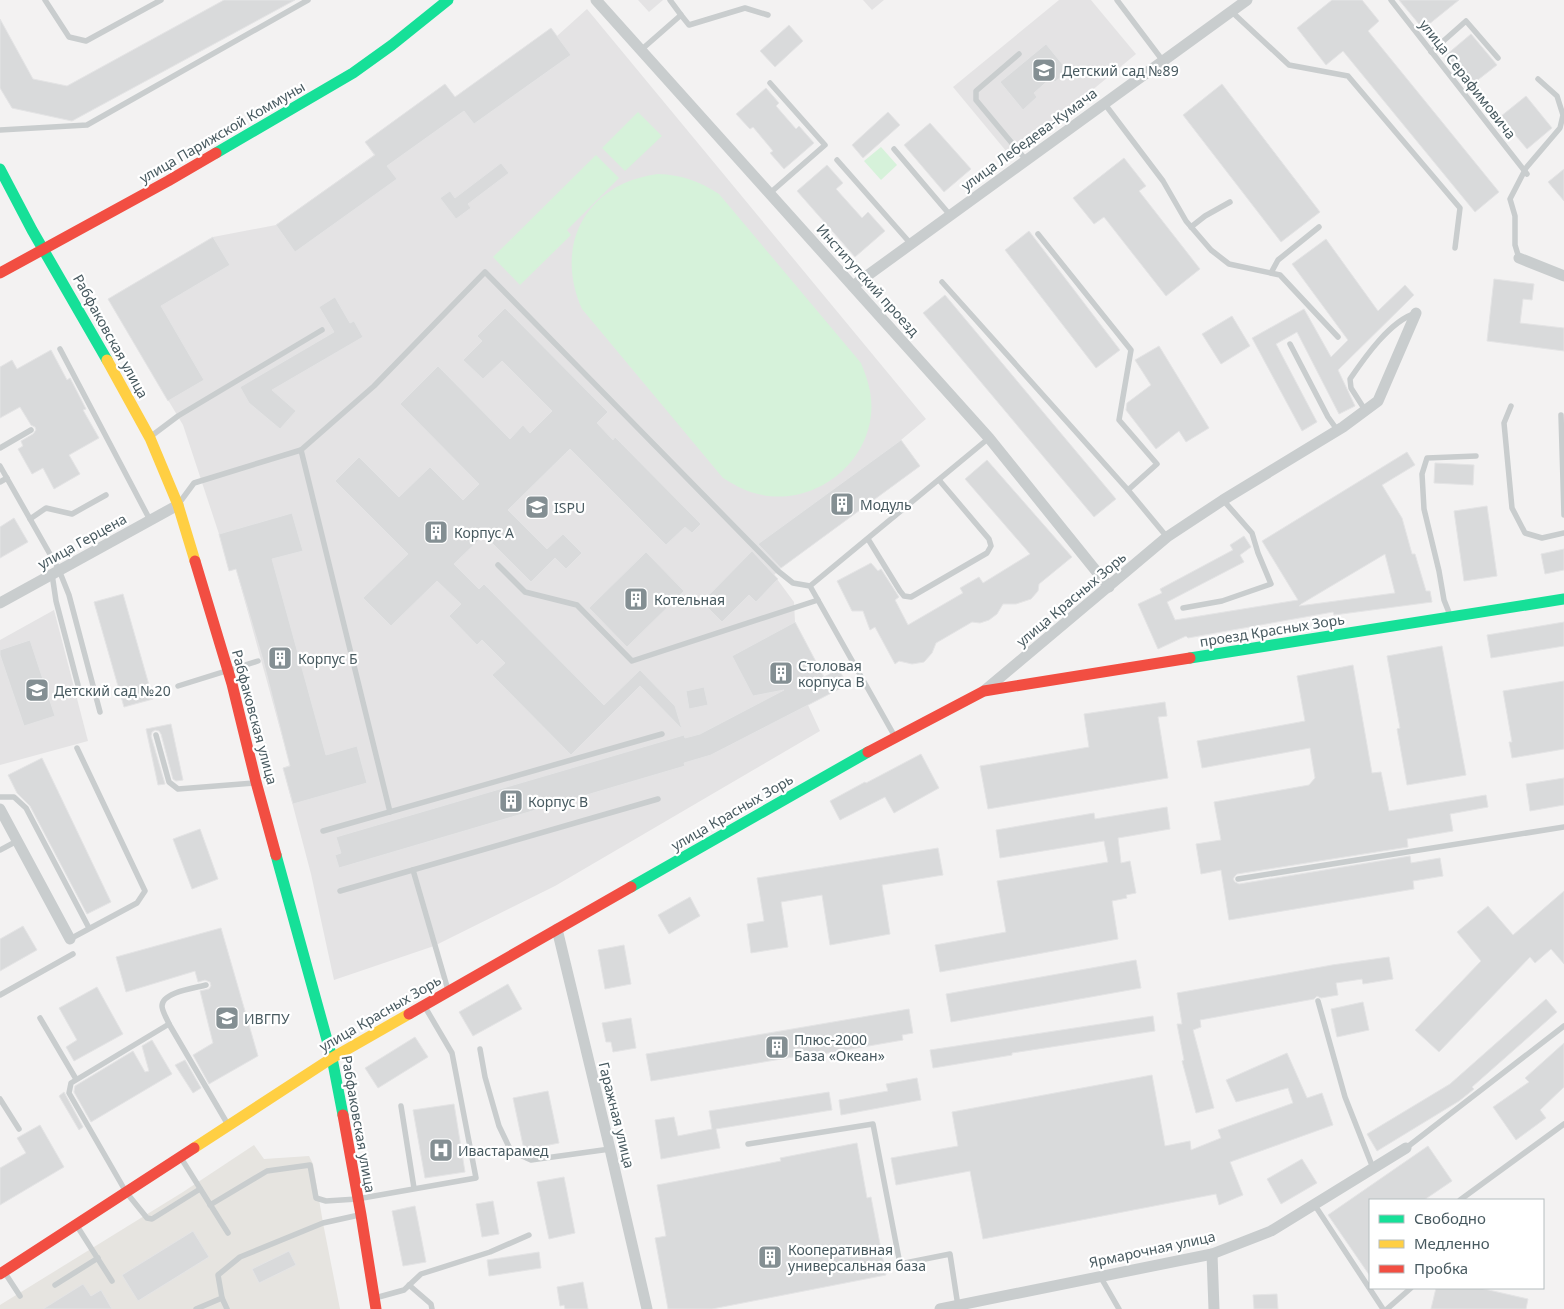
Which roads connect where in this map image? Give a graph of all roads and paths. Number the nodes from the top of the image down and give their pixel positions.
1 (44, 0) edge
2 (161, 0) edge
3 (308, 0) edge
4 (448, 0) edge
5 (596, 0) edge
6 (670, 0) edge
7 (1117, 0) edge
8 (1247, 0) edge
9 (1391, 0) edge
10 (1232, 12) junction
11 (681, 15) junction
12 (768, 15) dead end
13 (641, 50) junction
14 (1431, 52) junction
15 (1018, 54) dead end
16 (1498, 58) dead end
17 (1162, 61) junction
18 (1538, 80) dead end
19 (770, 83) dead end
20 (1104, 103) junction
21 (0, 130) edge
22 (894, 149) dead end
23 (837, 160) dead end
24 (1026, 160) junction
25 (0, 169) edge
26 (1526, 172) junction
27 (770, 193) junction
28 (1230, 202) dead end
29 (950, 215) junction
30 (1191, 227) junction
31 (1319, 227) dead end
32 (1038, 234) dead end
33 (911, 244) junction
34 (1455, 248) dead end
35 (44, 250) junction
36 (1519, 258) joint
37 (0, 273) edge
38 (1271, 273) junction
39 (1564, 276) edge
40 (942, 282) dead end
41 (853, 286) junction
42 (1416, 313) joint
43 (322, 330) dead end
44 (1338, 337) dead end
45 (1290, 344) dead end
46 (60, 349) dead end
47 (1511, 406) dead end
48 (1366, 410) junction
49 (1561, 415) dead end
50 (31, 430) dead end
51 (1338, 431) junction
52 (150, 438) junction
53 (989, 438) junction
54 (0, 448) edge
55 (301, 450) junction
56 (1476, 456) dead end
57 (0, 466) edge
58 (7, 478) junction
59 (939, 480) junction
60 (0, 482) edge
61 (1128, 490) junction
62 (106, 494) dead end
63 (1223, 500) junction
64 (178, 505) junction
65 (1564, 515) edge
66 (30, 519) junction
67 (150, 520) junction
68 (1564, 533) edge
69 (1167, 537) junction
70 (868, 538) junction
71 (498, 565) dead end
72 (55, 572) junction
73 (810, 586) junction
74 (1109, 587) junction
75 (1564, 599) edge
76 (818, 600) junction
77 (0, 603) edge
78 (1183, 608) dead end
79 (1451, 617) junction
80 (258, 661) dead end
81 (228, 671) junction
82 (78, 685) dead end
83 (178, 686) dead end
84 (984, 691) junction
85 (100, 712) dead end
86 (662, 734) dead end
87 (156, 735) dead end
88 (895, 737) junction
89 (77, 748) dead end
90 (256, 782) junction
91 (0, 797) edge
92 (658, 799) dead end
93 (0, 809) edge
94 (390, 812) junction
95 (1564, 827) edge
96 (323, 831) dead end
97 (17, 841) junction
98 (0, 850) edge
99 (413, 870) junction
100 (1238, 879) dead end
101 (340, 891) dead end
102 (89, 928) junction
103 (556, 929) junction
104 (70, 939) joint
105 (73, 954) dead end
106 (206, 985) dead end
107 (448, 991) junction
108 (0, 995) edge
109 (1318, 1001) dead end
110 (424, 1005) junction
111 (40, 1018) dead end
112 (169, 1024) junction
113 (1564, 1026) edge
114 (480, 1049) dead end
115 (332, 1058) junction
116 (76, 1079) junction
117 (0, 1099) edge
118 (401, 1106) dead end
119 (1564, 1124) edge
120 (228, 1125) junction
121 (19, 1129) dead end
122 (748, 1144) dead end
123 (1406, 1148) joint
124 (610, 1149) junction
125 (180, 1157) junction
126 (1373, 1168) junction
127 (414, 1188) junction
128 (200, 1189) junction
129 (126, 1192) junction
130 (357, 1199) junction
131 (1461, 1199) edge
132 (1314, 1204) junction
133 (210, 1205) junction
134 (361, 1215) junction
135 (76, 1224) junction
136 (228, 1233) dead end
137 (529, 1235) dead end
138 (1212, 1254) junction
139 (98, 1258) junction
140 (1, 1270) edge
141 (1100, 1276) junction
142 (112, 1281) dead end
143 (55, 1285) dead end
144 (409, 1285) junction
145 (1369, 1285) edge
146 (1371, 1289) edge
147 (1410, 1289) edge
148 (20, 1296) dead end
149 (222, 1298) junction
150 (375, 1304) edge
151 (958, 1307) edge
152 (196, 1309) edge
153 (227, 1309) edge
154 (432, 1309) edge
155 (647, 1309) edge
156 (940, 1309) edge
157 (1119, 1309) edge
158 (1214, 1309) edge
159 (1385, 1309) edge

1 - 2 lane
3 - 21 lane
4 - 35 street, улица Парижской Коммуны
5 - 13 street, Институтский проезд
6 - 11 lane
7 - 17 lane
8 - 10 street, улица Лебедева-Кумача
9 - 14 lane, улица Серафимовича
10 - 17 street, улица Лебедева-Кумача
10 - 34 lane
11 - 12 lane
11 - 13 lane
13 - 27 street, Институтский проезд
14 - 16 lane
14 - 26 lane, улица Серафимовича
15 - 24 lane
17 - 20 street, улица Лебедева-Кумача
18 - 26 lane
19 - 27 lane
20 - 24 street, улица Лебедева-Кумача
20 - 30 lane
22 - 29 lane
23 - 33 lane
24 - 29 street, улица Лебедева-Кумача
25 - 35 street, Рабфаковская улица
26 - 36 lane
27 - 41 street, Институтский проезд
28 - 30 lane
29 - 33 street, улица Лебедева-Кумача
30 - 38 lane
31 - 38 lane
32 - 61 lane
33 - 41 street, улица Лебедева-Кумача
35 - 37 street, улица Парижской Коммуны
35 - 52 street, Рабфаковская улица
36 - 39 street
38 - 44 lane
40 - 61 lane
41 - 53 street, Институтский проезд
42 - 48 street, улица Красных Зорь
42 - 48 lane
43 - 52 lane
45 - 51 lane
46 - 67 lane
47 - 68 lane
48 - 51 street, улица Красных Зорь
49 - 65 lane
50 - 54 lane
51 - 63 street, улица Красных Зорь
52 - 64 street, Рабфаковская улица
53 - 59 lane
53 - 74 street, Институтский проезд
55 - 64 lane
55 - 73 lane
55 - 94 lane
56 - 79 lane
57 - 58 lane
58 - 60 lane
58 - 66 lane
59 - 70 lane
59 - 70 lane
61 - 69 lane
62 - 66 lane
63 - 69 street, улица Красных Зорь
63 - 78 lane
64 - 67 street, улица Герцена
64 - 81 street, Рабфаковская улица
66 - 72 lane
67 - 72 street, улица Герцена
69 - 74 street, улица Красных Зорь
70 - 73 lane
71 - 76 lane
72 - 77 street, улица Герцена
72 - 82 lane
72 - 85 lane
73 - 76 lane
74 - 84 street, улица Красных Зорь
75 - 79 street, проезд Красных Зорь
76 - 88 lane
79 - 84 street, проезд Красных Зорь
80 - 81 lane
81 - 83 lane
81 - 90 street, Рабфаковская улица
84 - 88 street, улица Красных Зорь
86 - 94 lane
87 - 90 lane
88 - 103 street, улица Красных Зорь
89 - 102 lane
90 - 115 street, Рабфаковская улица
91 - 102 lane
92 - 99 lane
93 - 97 street
94 - 96 lane
95 - 100 lane
97 - 98 lane
97 - 104 street
99 - 101 lane
99 - 107 lane
102 - 104 lane
103 - 107 street, улица Красных Зорь
103 - 124 street, Гаражная улица
105 - 108 lane
106 - 112 lane
107 - 110 street, улица Красных Зорь
109 - 126 lane
110 - 115 street, улица Красных Зорь
110 - 127 lane
111 - 116 lane
112 - 116 lane
112 - 120 lane
113 - 123 lane
114 - 124 lane
115 - 120 street, улица Красных Зорь
115 - 130 street, Рабфаковская улица
116 - 129 lane
117 - 121 lane
118 - 127 lane
119 - 131 lane
120 - 125 street, улица Красных Зорь
122 - 151 lane
123 - 126 street, Ярмарочная улица
124 - 155 street, Гаражная улица
125 - 128 lane
125 - 129 street, улица Красных Зорь
126 - 132 street, Ярмарочная улица
127 - 130 lane
128 - 129 lane
128 - 133 lane
129 - 135 street, улица Красных Зорь
130 - 133 lane
130 - 134 street, Рабфаковская улица
132 - 138 street, Ярмарочная улица
132 - 145 lane
133 - 136 lane
134 - 149 lane
134 - 150 street, Рабфаковская улица
135 - 139 lane
135 - 140 street, улица Красных Зорь
137 - 144 lane
138 - 141 street, Ярмарочная улица
138 - 158 street
139 - 142 lane
139 - 143 lane
140 - 148 lane
141 - 151 street, Ярмарочная улица
141 - 157 lane
144 - 150 lane
144 - 154 lane
146 - 159 lane
147 - 159 lane
149 - 152 lane
149 - 153 lane
151 - 156 street, Ярмарочная улица

